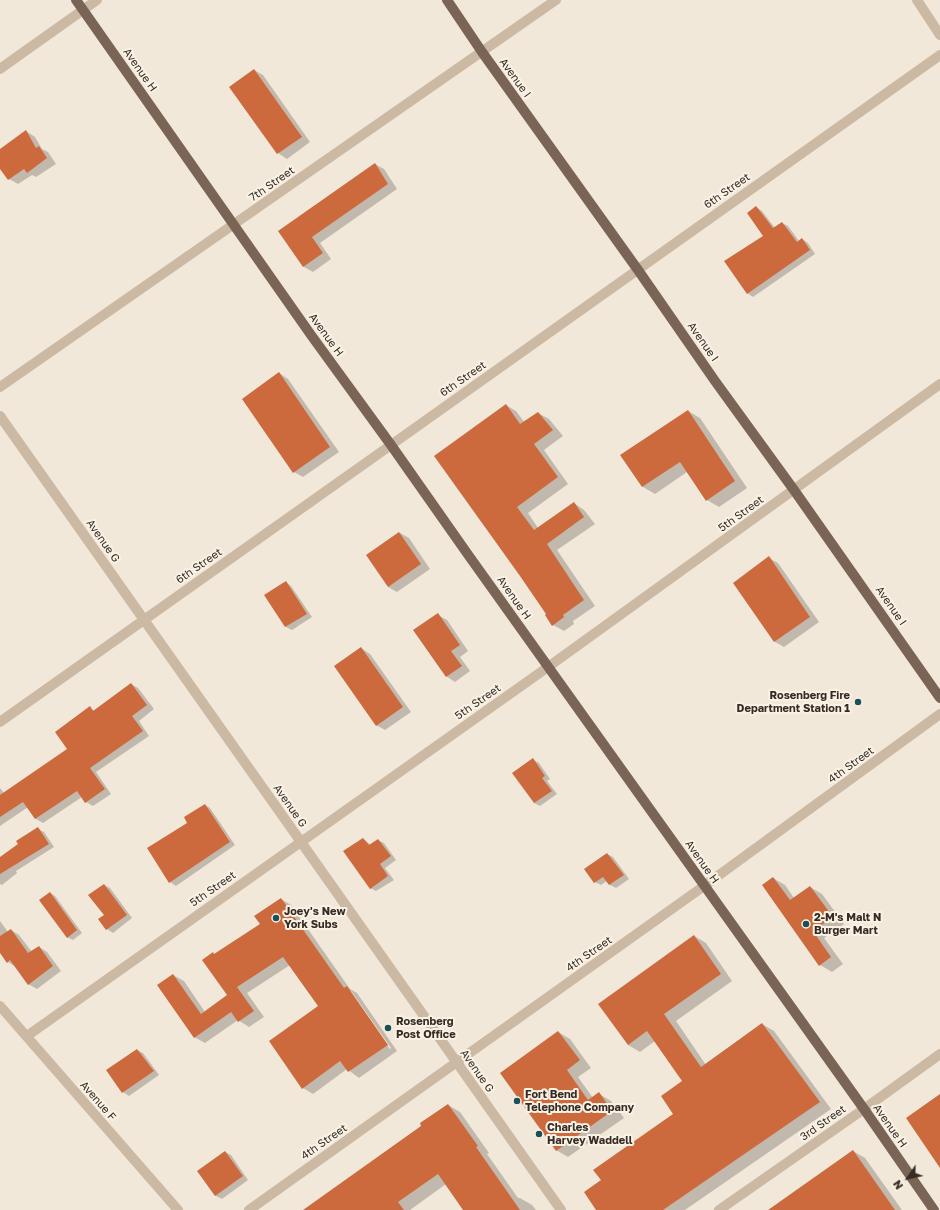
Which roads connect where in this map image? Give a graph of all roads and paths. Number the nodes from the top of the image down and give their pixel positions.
1 (76, 0) edge
2 (97, 0) edge
3 (446, 0) edge
4 (556, 0) edge
5 (917, 0) edge
6 (83, 10) junction
7 (940, 35) edge
8 (482, 52) junction
9 (940, 55) edge
10 (0, 69) edge
11 (234, 225) junction
12 (638, 270) junction
13 (940, 384) edge
14 (0, 387) edge
15 (0, 416) edge
16 (391, 445) junction
17 (794, 490) junction
18 (144, 620) junction
19 (548, 667) junction
20 (940, 698) edge
21 (940, 714) edge
22 (0, 722) edge
23 (301, 842) junction
24 (704, 886) junction
25 (0, 1006) edge
26 (27, 1036) junction
27 (940, 1054) edge
28 (457, 1063) junction
29 (864, 1109) junction
30 (178, 1210) edge
31 (249, 1210) edge
32 (561, 1210) edge
33 (719, 1210) edge
34 (934, 1210) edge

1 - 6 main road, Avenue H
2 - 6 street
3 - 8 main road, Avenue I
4 - 8 street, 7th Street
5 - 7 street
6 - 10 street
6 - 11 main road, Avenue H
8 - 11 street, 7th Street
8 - 12 main road, Avenue I
9 - 12 street, 6th Street
11 - 14 street, 7th Street
11 - 16 main road, Avenue H
12 - 16 street, 6th Street
12 - 17 main road, Avenue I
13 - 17 street, 5th Street
15 - 18 street, Avenue G
16 - 18 street, 6th Street
16 - 19 main road, Avenue H
17 - 19 street, 5th Street
17 - 20 main road, Avenue I
18 - 22 street, 6th Street
18 - 23 street, Avenue G
19 - 23 street, 5th Street
19 - 24 main road, Avenue H
21 - 24 street, 4th Street
23 - 26 street, 5th Street
23 - 28 street, Avenue G
24 - 28 street, 4th Street
24 - 29 main road, Avenue H
25 - 26 street, Avenue F
26 - 30 street, Avenue F
27 - 29 street, 3rd Street
28 - 31 street, 4th Street
28 - 32 street, Avenue G
29 - 33 street, 3rd Street
29 - 34 main road, Avenue H

